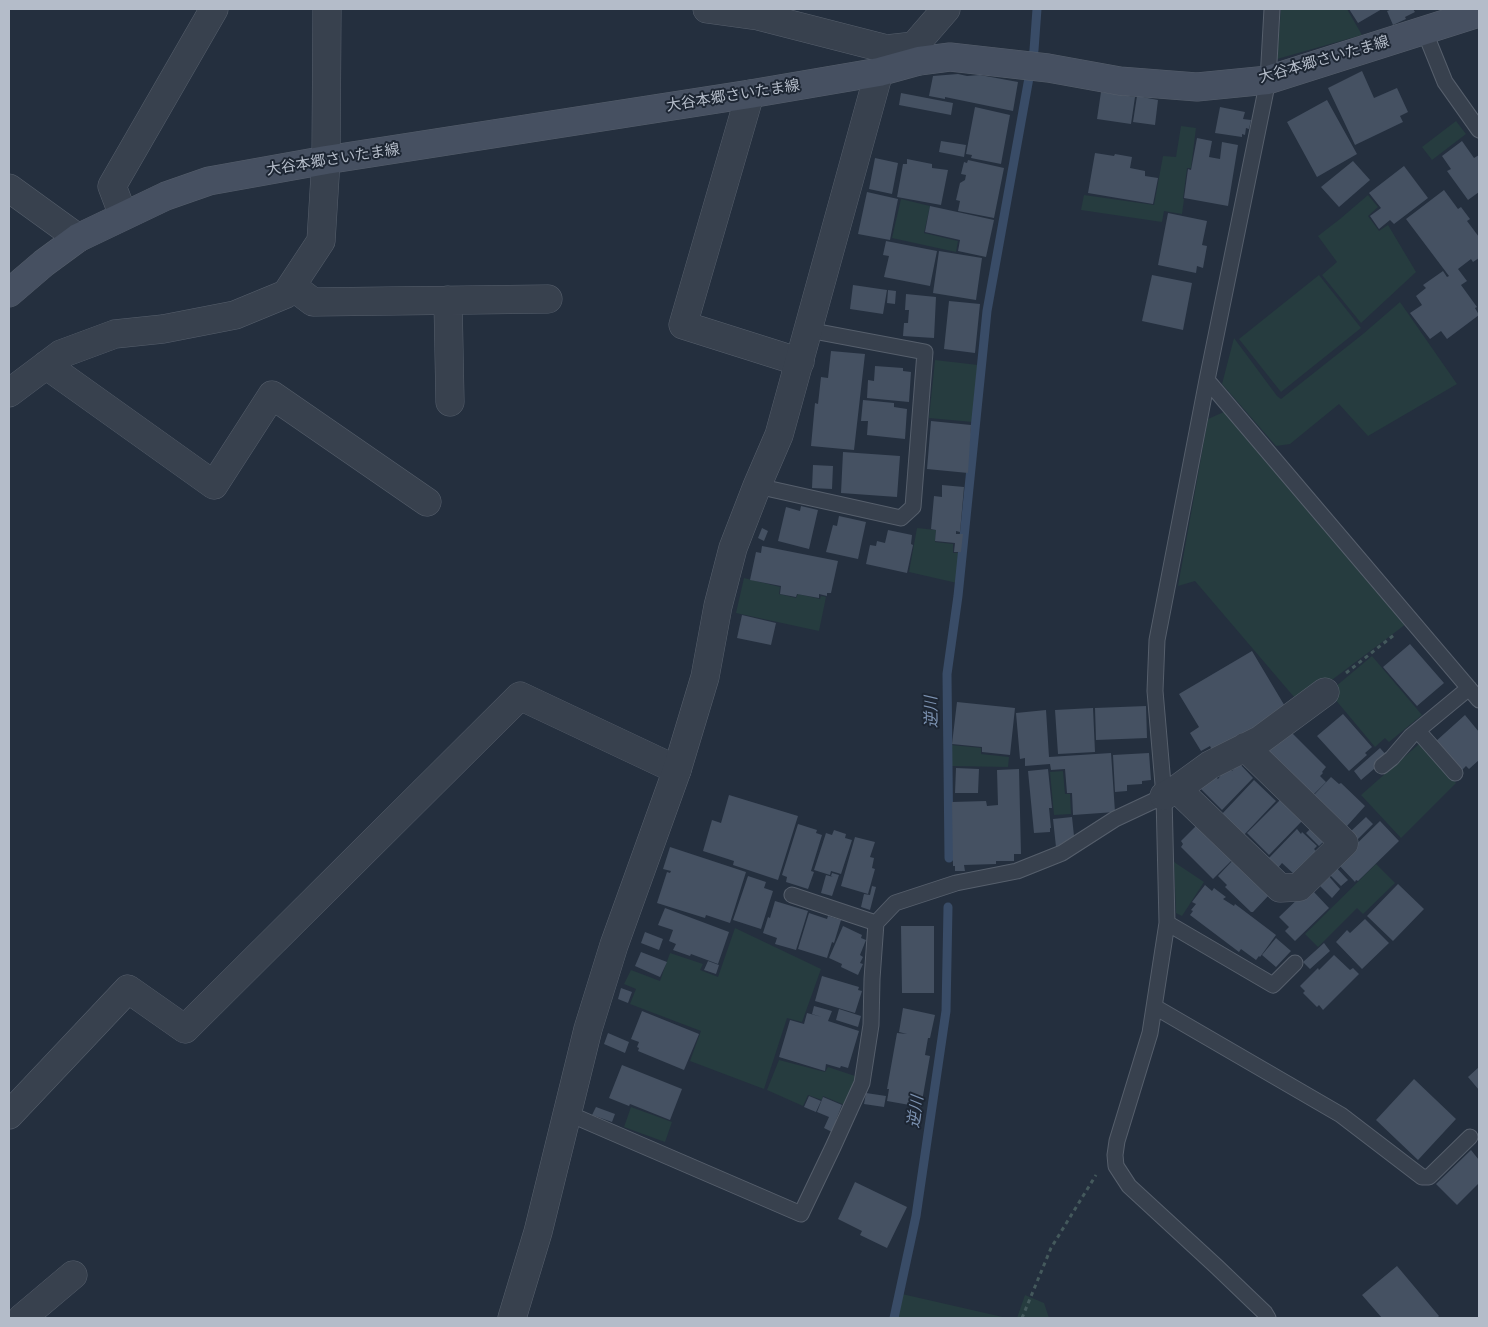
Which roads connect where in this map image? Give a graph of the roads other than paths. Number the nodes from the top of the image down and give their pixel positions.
1 (214, 9) edge
2 (327, 9) edge
3 (707, 9) edge
4 (946, 9) edge
5 (1272, 9) edge
6 (756, 12) edge
7 (1479, 13) edge
8 (1424, 30) junction
9 (916, 53) junction
10 (879, 72) junction
11 (1268, 80) junction
12 (750, 94) junction
13 (1479, 130) edge
14 (326, 160) junction
15 (9, 188) edge
16 (123, 216) junction
17 (78, 238) junction
18 (292, 286) junction
19 (9, 293) edge
20 (548, 299) dead end
21 (448, 300) junction
22 (808, 330) junction
23 (800, 362) junction
24 (46, 365) junction
25 (1207, 380) junction
26 (9, 392) edge
27 (450, 402) dead end
28 (757, 486) junction
29 (426, 502) dead end
30 (1468, 688) junction
31 (1325, 692) road end
32 (1479, 700) edge
33 (1418, 731) junction
34 (1245, 747) junction
35 (1382, 766) dead end
36 (677, 770) junction
37 (1455, 773) dead end
38 (1170, 792) junction
39 (792, 895) dead end
40 (876, 923) junction
41 (1167, 923) junction
42 (1296, 963) dead end
43 (1154, 1007) junction
44 (567, 1113) junction
45 (9, 1115) edge
46 (1470, 1137) dead end
47 (73, 1275) dead end
48 (22, 1318) edge
49 (512, 1318) edge
50 (1268, 1318) edge

1 - 16 street
2 - 14 street
3 - 6 street
4 - 9 street
5 - 11 lane
6 - 9 street
7 - 8 main road, 大谷本郷さいたま線
8 - 11 main road, 大谷本郷さいたま線
8 - 13 lane
9 - 10 main road, 大谷本郷さいたま線
9 - 11 main road, 大谷本郷さいたま線
10 - 12 main road, 大谷本郷さいたま線
10 - 22 street
11 - 25 lane
12 - 14 main road, 大谷本郷さいたま線
12 - 23 street
14 - 16 main road, 大谷本郷さいたま線
14 - 18 street
15 - 17 street
16 - 17 main road, 大谷本郷さいたま線
17 - 19 main road, 大谷本郷さいたま線
18 - 21 street
18 - 24 street
20 - 21 street
21 - 27 street
22 - 23 street
22 - 28 lane
23 - 28 street
24 - 26 street
24 - 29 street
25 - 30 lane
25 - 38 lane
28 - 36 street
30 - 32 lane
30 - 33 lane
31 - 34 street
33 - 35 lane
33 - 37 lane
34 - 38 street
34 - 38 street
36 - 44 street
36 - 45 street
38 - 40 lane
38 - 41 lane
39 - 40 lane
40 - 44 lane
41 - 42 lane
41 - 43 lane
43 - 46 lane
43 - 50 lane
44 - 49 street
47 - 48 street

